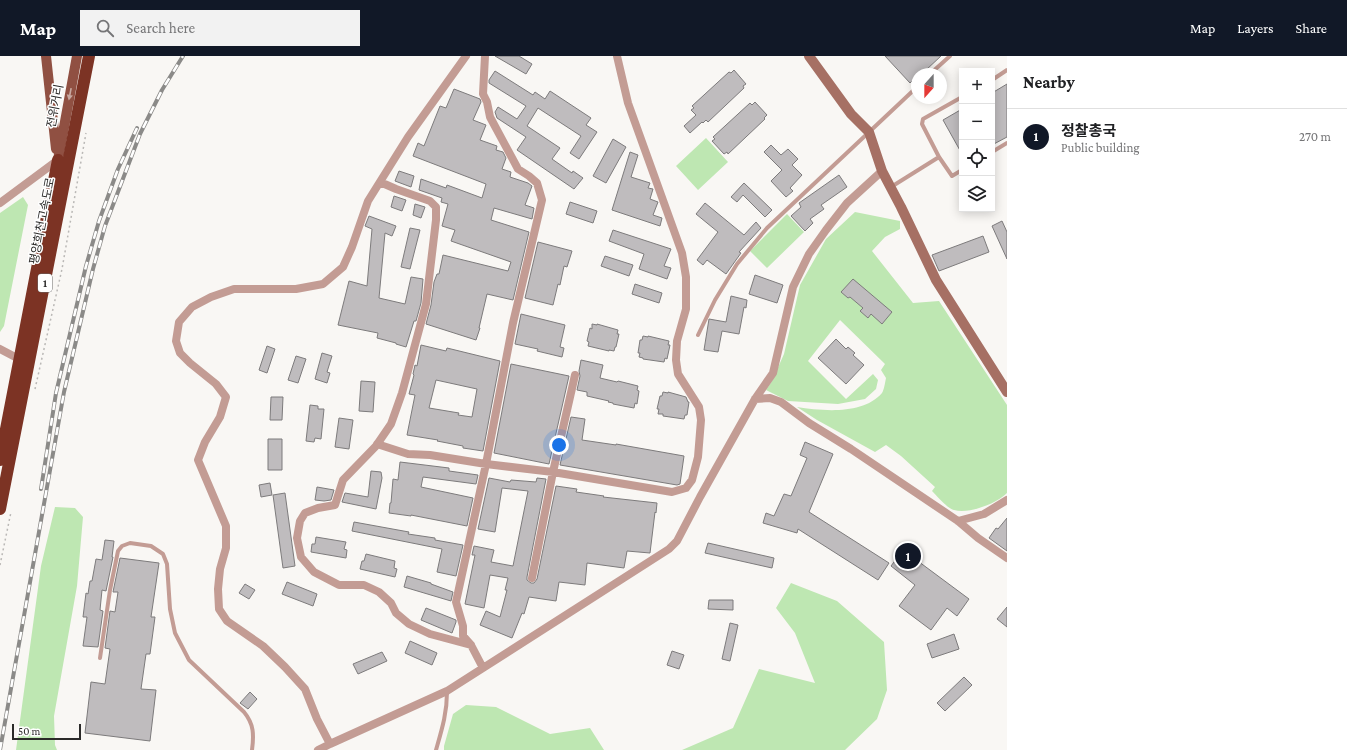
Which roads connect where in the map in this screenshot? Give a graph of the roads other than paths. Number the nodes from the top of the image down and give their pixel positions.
1 (46, 56) edge
2 (77, 56) edge
3 (89, 56) edge
4 (466, 56) edge
5 (485, 56) edge
6 (617, 56) edge
7 (809, 56) edge
8 (950, 56) edge
9 (937, 68) edge
10 (1007, 70) edge
11 (995, 78) edge
12 (911, 93) edge
13 (959, 99) edge
14 (869, 132) junction
15 (1007, 143) edge
16 (995, 150) edge
17 (939, 156) junction
18 (58, 160) junction
19 (882, 171) junction
20 (959, 172) edge
21 (380, 182) junction
22 (891, 187) junction
23 (0, 203) edge
24 (698, 335) dead end
25 (0, 349) edge
26 (19, 359) junction
27 (575, 375) dead end
28 (1007, 392) edge
29 (755, 399) junction
30 (377, 444) junction
31 (0, 460) edge
32 (486, 464) junction
33 (553, 472) junction
34 (1007, 500) edge
35 (6, 508) edge
36 (958, 521) junction
37 (1007, 558) edge
38 (532, 578) dead end
39 (470, 645) junction
40 (100, 658) dead end
41 (483, 668) junction
42 (447, 691) junction
43 (330, 744) junction
44 (252, 750) edge
45 (318, 750) edge
46 (436, 750) edge

1 - 18 main road
2 -> 18 main road, 전위거리 / 1
3 - 35 highway, 평양희천고속도로 / 1
4 - 21 street
5 - 32 street
6 - 33 street
7 - 14 street
8 - 9 lane
10 - 11 lane
12 - 14 lane
13 - 17 lane
14 - 19 street
14 - 24 lane
15 - 16 lane
17 - 20 lane
17 - 22 lane
18 - 23 street
18 - 26 highway, 평양희천고속도로 / 1
19 - 22 street
19 - 29 street
21 - 30 street
21 - 43 street
22 - 28 street
25 - 26 street
26 - 31 highway, 평양희천고속도로 / 1
27 - 33 street
29 - 36 street
29 - 41 street
30 - 32 street
30 - 39 street
32 - 33 street
32 - 39 street
33 - 38 street
34 - 36 street
36 - 37 street
39 - 41 street
40 - 44 lane
41 - 42 street
42 - 43 street
42 - 46 lane
43 - 45 street

